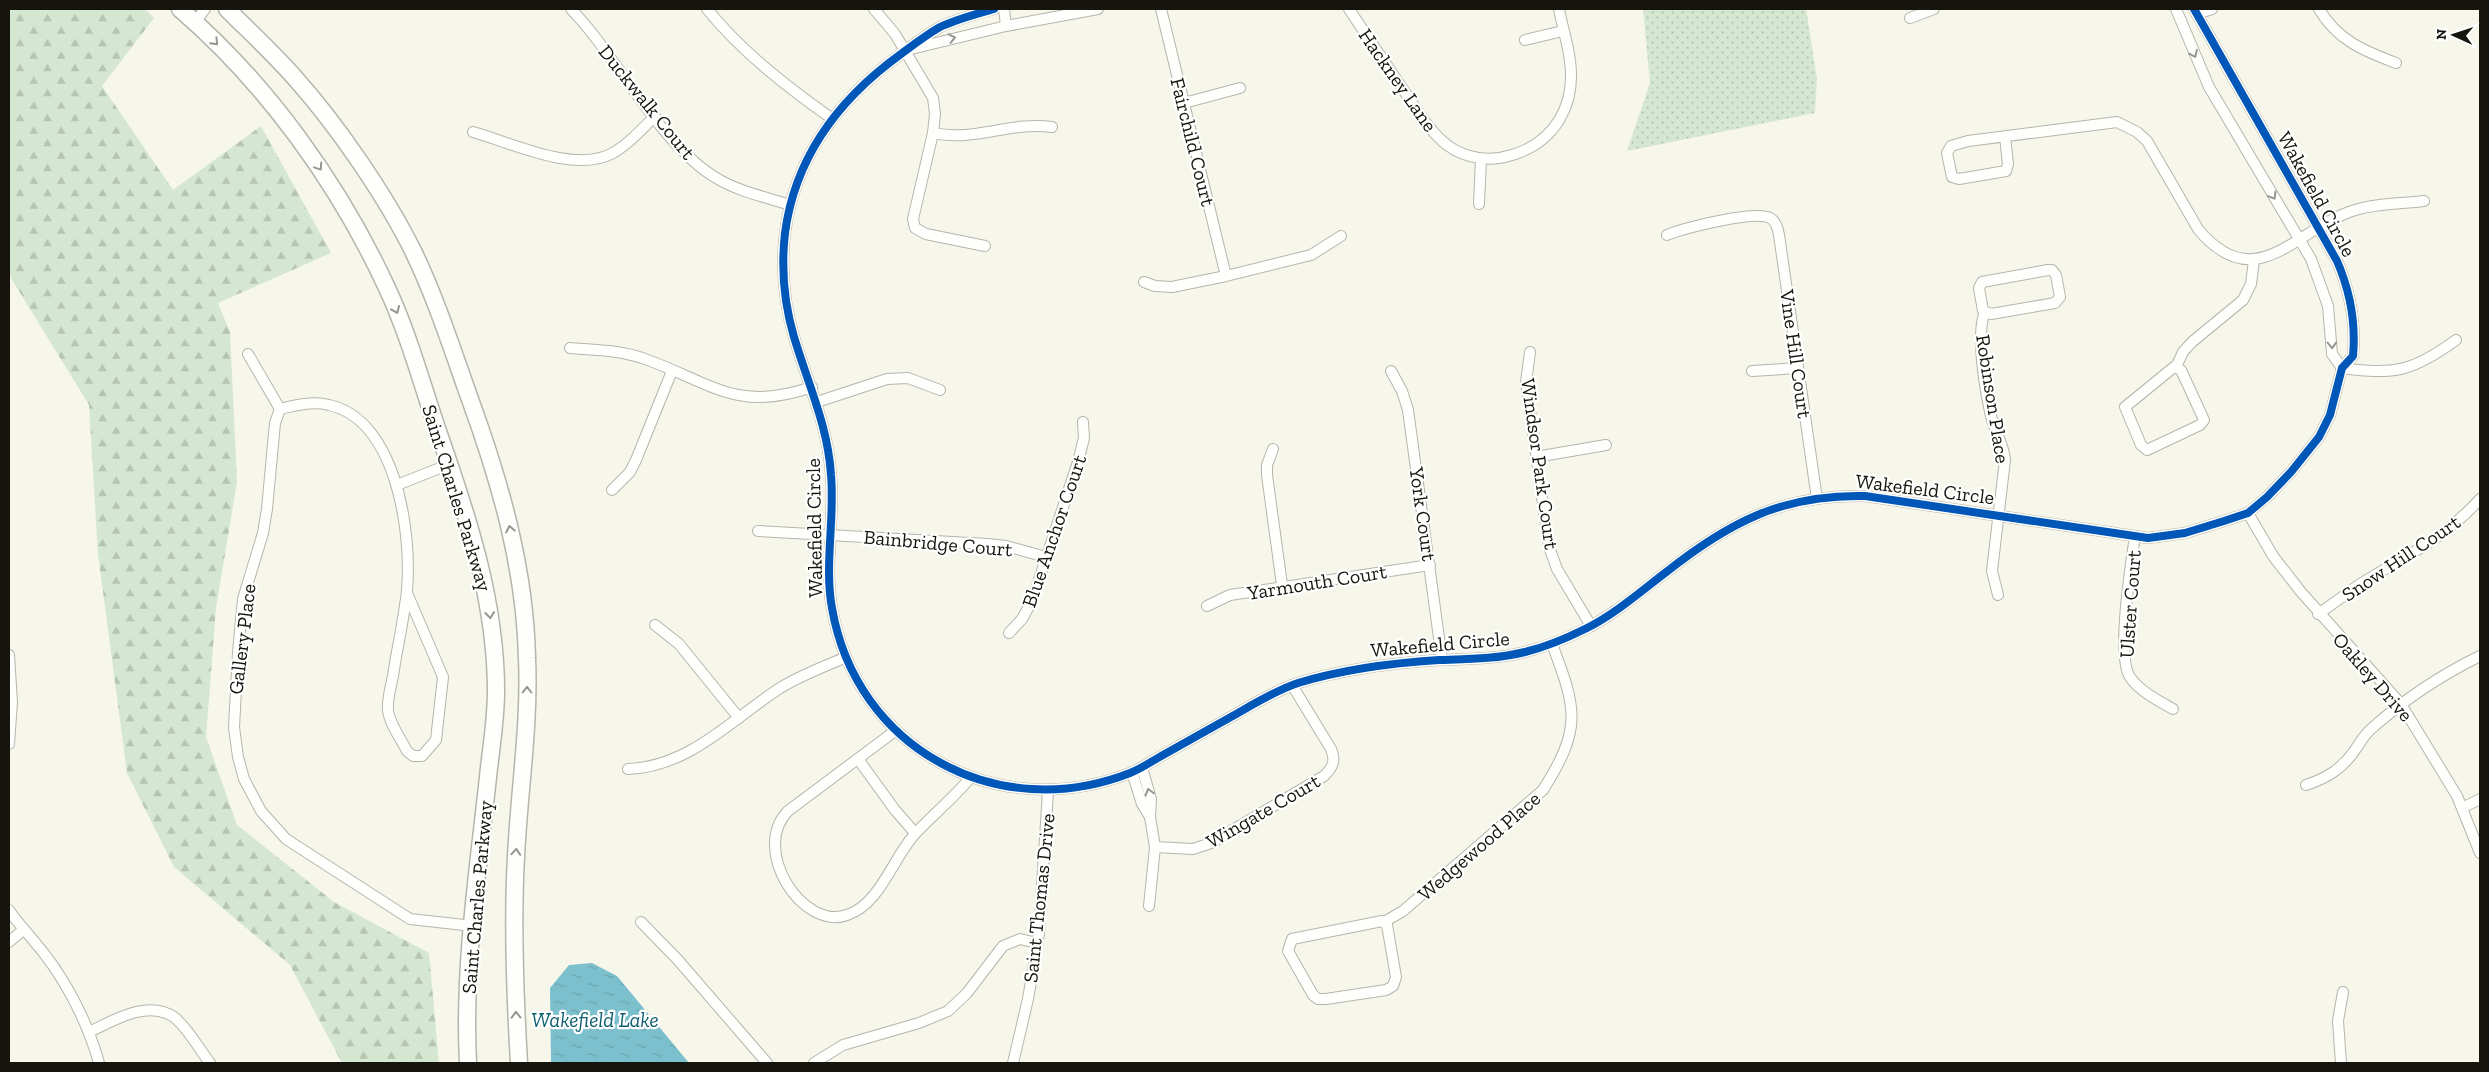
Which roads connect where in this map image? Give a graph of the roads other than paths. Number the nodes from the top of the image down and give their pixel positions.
1 (180, 9) edge
2 (205, 9) edge
3 (227, 9) edge
4 (571, 9) edge
5 (707, 9) edge
6 (874, 9) edge
7 (994, 9) edge
8 (1004, 9) edge
9 (1098, 9) edge
10 (1161, 9) edge
11 (1350, 9) edge
12 (1559, 9) edge
13 (1934, 9) edge
14 (2176, 9) edge
15 (2212, 9) edge
16 (2320, 9) edge
17 (2196, 11) edge
18 (1910, 18) dead end
19 (195, 22) junction
20 (1006, 26) junction
21 (1563, 31) junction
22 (1525, 40) dead end
23 (905, 51) junction
24 (2396, 63) dead end
25 (1240, 88) dead end
26 (1184, 103) junction
27 (655, 116) junction
28 (831, 118) junction
29 (1052, 127) dead end
30 (473, 132) dead end
31 (933, 133) junction
32 (2005, 137) junction
33 (1481, 159) junction
34 (2424, 201) dead end
35 (1479, 204) dead end
36 (790, 205) junction
37 (2319, 228) junction
38 (1667, 235) dead end
39 (1341, 236) dead end
40 (2301, 240) junction
41 (985, 246) dead end
42 (2254, 260) junction
43 (1226, 276) junction
44 (1144, 282) dead end
45 (1985, 312) junction
46 (2456, 340) dead end
47 (570, 348) dead end
48 (1530, 352) dead end
49 (248, 354) dead end
50 (2176, 367) junction
51 (1798, 368) junction
52 (2342, 368) junction
53 (672, 371) junction
54 (1391, 371) dead end
55 (1752, 371) dead end
56 (812, 388) junction
57 (940, 390) dead end
58 (818, 402) junction
59 (280, 409) junction
60 (1082, 422) dead end
61 (1606, 445) dead end
62 (1273, 449) dead end
63 (1536, 457) junction
64 (450, 464) junction
65 (397, 485) junction
66 (612, 490) dead end
67 (1817, 499) junction
68 (2480, 499) edge
69 (2248, 513) junction
70 (1999, 515) junction
71 (758, 530) dead end
72 (830, 535) junction
73 (2135, 536) junction
74 (1046, 557) junction
75 (1430, 565) junction
76 (1282, 585) junction
77 (406, 593) junction
78 (1998, 595) dead end
79 (1207, 606) dead end
80 (2318, 614) junction
81 (655, 625) dead end
82 (1591, 626) junction
83 (1009, 633) dead end
84 (1552, 644) junction
85 (9, 655) edge
86 (2480, 656) edge
87 (846, 657) junction
88 (1442, 660) junction
89 (1292, 685) junction
90 (2401, 704) junction
91 (2173, 709) dead end
92 (739, 718) junction
93 (895, 731) junction
94 (9, 744) edge
95 (858, 759) junction
96 (1142, 768) junction
97 (628, 769) dead end
98 (1132, 772) junction
99 (970, 778) junction
100 (2306, 785) dead end
101 (1048, 791) junction
102 (2480, 799) edge
103 (2462, 808) junction
104 (1150, 816) junction
105 (2477, 832) edge
106 (916, 833) junction
107 (1155, 847) junction
108 (2480, 852) edge
109 (1149, 906) dead end
110 (9, 910) edge
111 (641, 922) dead end
112 (1384, 922) junction
113 (473, 926) junction
114 (23, 930) junction
115 (9, 942) edge
116 (1037, 943) junction
117 (2343, 992) dead end
118 (89, 1032) junction
119 (99, 1063) edge
120 (210, 1063) edge
121 (468, 1063) edge
122 (519, 1063) edge
123 (767, 1063) edge
124 (814, 1063) edge
125 (1013, 1063) edge
126 (2341, 1063) edge

1 - 19 main road, Saint Charles Parkway
2 - 19 street
122 -> 3 main road, Saint Charles Parkway
4 - 27 street, Duckwalk Court
5 - 28 street
6 - 23 street
7 - 23 street, Wakefield Circle
8 - 20 street
9 - 20 street, Wakefield Circle
10 - 26 street, Fairchild Court
11 - 33 street, Hackney Lane
12 - 21 street, Hackney Lane
13 - 18 street
14 -> 40 street, Wakefield Circle
15 - 17 street
16 - 24 street
17 - 37 street, Wakefield Circle
19 -> 64 main road, Saint Charles Parkway
23 -> 20 street, Wakefield Circle
21 - 22 street
21 - 33 street, Hackney Lane
23 - 28 street, Wakefield Circle
23 - 31 street
25 - 26 street
26 - 43 street, Fairchild Court
27 - 30 street
27 - 36 street, Duckwalk Court
28 - 36 street, Wakefield Circle
29 - 31 street
31 - 41 street
32 - 32 street
32 - 42 street
33 - 35 street
34 - 37 street
36 - 56 street, Wakefield Circle
37 - 40 street
37 - 52 street, Wakefield Circle
38 - 51 street, Vine Hill Court
39 - 43 street
40 - 42 street
40 -> 52 street, Wakefield Circle
42 - 50 street
43 - 44 street
45 - 45 street, Robinson Place
45 - 70 street, Robinson Place
46 - 52 street
47 - 53 street
48 - 63 street, Windsor Park Court
49 - 59 street
50 - 50 street
51 - 55 street
51 - 67 street, Vine Hill Court
52 - 69 street, Wakefield Circle
53 - 56 street
53 - 66 street
54 - 75 street, York Court
56 - 58 street, Wakefield Circle
57 - 58 street
58 - 72 street, Wakefield Circle
59 - 65 street
59 - 113 street, Gallery Place
60 - 74 street, Blue Anchor Court
61 - 63 street
62 - 76 street
63 - 82 street, Windsor Park Court
64 - 65 street
64 -> 113 main road, Saint Charles Parkway
65 - 77 street
67 - 70 street, Wakefield Circle
67 - 82 street, Wakefield Circle
68 - 80 street, Snow Hill Court
69 - 73 street, Wakefield Circle
69 - 80 street, Oakley Drive
70 - 73 street, Wakefield Circle
70 - 78 street, Robinson Place
71 - 72 street, Bainbridge Court
72 - 74 street, Bainbridge Court
72 - 87 street, Wakefield Circle
73 - 91 street, Ulster Court
74 - 83 street, Blue Anchor Court
75 - 76 street, Yarmouth Court
75 - 88 street, York Court
76 - 79 street, Yarmouth Court
77 - 77 street
80 - 90 street, Oakley Drive
81 - 92 street
82 - 84 street, Wakefield Circle
84 - 88 street, Wakefield Circle
84 - 112 street, Wedgewood Place
85 - 94 street
86 - 90 street
87 - 92 street
87 - 93 street, Wakefield Circle
88 - 89 street, Wakefield Circle
89 - 96 street, Wakefield Circle
89 - 107 street, Wingate Court
90 - 100 street
90 - 103 street, Oakley Drive
92 - 97 street
93 - 95 street
93 - 99 street, Wakefield Circle
95 - 106 street
95 - 106 street
96 - 98 street, Wakefield Circle
104 -> 96 street
98 - 101 street, Wakefield Circle
98 - 104 street
99 - 101 street, Wakefield Circle
99 - 106 street
101 - 116 street, Saint Thomas Drive
102 - 103 street
103 - 105 street, Oakley Drive
104 - 107 street
105 - 108 street, Oakley Drive
107 - 109 street
110 - 114 street
111 - 123 street
112 - 112 street, Wedgewood Place
113 - 121 main road, Saint Charles Parkway
114 - 115 street
114 - 118 street
116 - 124 street
116 - 125 street, Saint Thomas Drive
117 - 126 street
118 - 119 street
118 - 120 street

